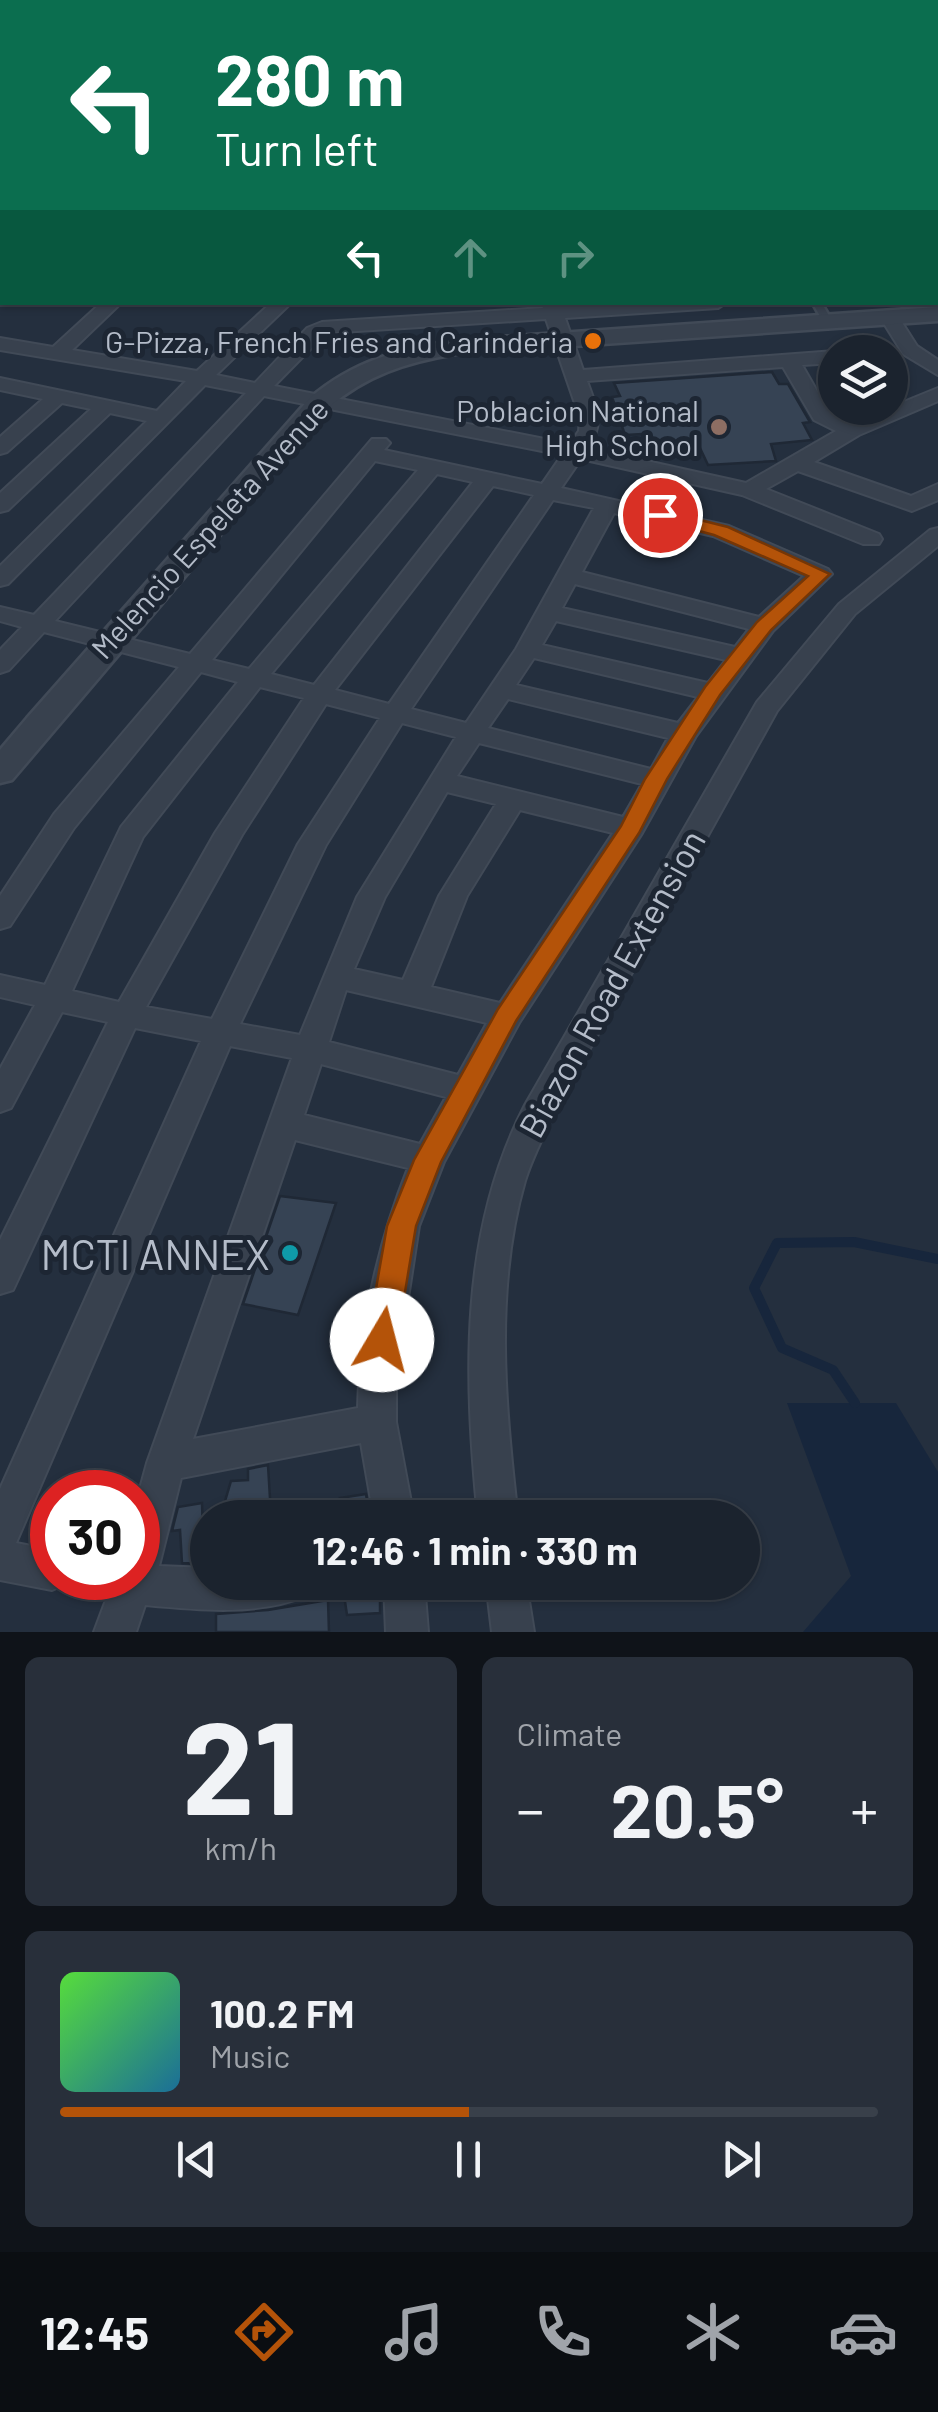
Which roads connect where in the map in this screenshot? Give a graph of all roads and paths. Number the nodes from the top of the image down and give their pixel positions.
1 (111, 305) edge
2 (280, 305) edge
3 (688, 305) edge
4 (884, 310) edge
5 (822, 312) edge
6 (938, 314) edge
7 (556, 318) edge
8 (0, 344) edge
9 (938, 348) edge
10 (910, 350) junction
11 (57, 354) junction
12 (818, 359) edge
13 (790, 361) junction
14 (938, 369) edge
15 (576, 376) junction
16 (201, 378) junction
17 (4, 389) edge
18 (262, 391) junction
19 (938, 394) edge
20 (58, 396) junction
21 (320, 403) junction
22 (106, 406) junction
23 (163, 418) junction
24 (404, 419) junction
25 (852, 431) junction
26 (0, 448) edge
27 (574, 452) junction
28 (368, 453) junction
29 (797, 463) junction
30 (433, 466) junction
31 (488, 478) junction
32 (550, 490) junction
33 (749, 490) junction
34 (938, 491) edge
35 (608, 503) junction
36 (0, 504) edge
37 (938, 534) edge
38 (871, 540) dead end
39 (571, 576) junction
40 (0, 579) edge
41 (549, 612) junction
42 (0, 614) edge
43 (40, 624) junction
44 (764, 626) junction
45 (107, 641) junction
46 (528, 649) junction
47 (740, 656) junction
48 (193, 662) junction
49 (0, 665) edge
50 (255, 676) junction
51 (499, 689) junction
52 (321, 692) junction
53 (712, 692) junction
54 (397, 711) junction
55 (472, 733) junction
56 (684, 733) junction
57 (0, 772) edge
58 (656, 779) junction
59 (440, 781) junction
60 (513, 798) junction
61 (631, 828) junction
62 (0, 918) edge
63 (336, 976) junction
64 (0, 986) edge
65 (413, 993) junction
66 (54, 998) junction
67 (126, 1016) junction
68 (507, 1016) junction
69 (221, 1032) junction
70 (310, 1049) junction
71 (468, 1090) junction
72 (0, 1099) edge
73 (284, 1124) junction
74 (428, 1160) junction
75 (0, 1279) edge
76 (377, 1422) junction
77 (166, 1463) junction
78 (160, 1480) edge
79 (391, 1500) edge
80 (497, 1500) edge
81 (0, 1534) edge
82 (0, 1560) edge
83 (30, 1566) edge
84 (160, 1580) edge
85 (190, 1582) edge
86 (121, 1600) edge
87 (405, 1600) edge
88 (509, 1600) edge
89 (115, 1632) edge
90 (407, 1632) edge
91 (513, 1632) edge

1 - 11 street
2 - 16 street
3 - 7 street
4 - 5 street, Melencio Espeleta Avenue
4 - 6 street, Melencio Espeleta Avenue
4 - 10 street
5 - 7 street, Melencio Espeleta Avenue
7 - 15 street
7 - 18 street
7 - 21 street, Melencio Espeleta Avenue
8 - 11 street
9 - 10 street
10 - 14 street
11 - 16 street
12 - 13 street
13 - 15 street
13 - 25 street
15 - 27 street
16 - 18 street
16 - 23 street
17 - 20 street
18 - 21 street
18 - 43 street
19 - 25 street
20 - 22 street
20 - 26 street
21 - 24 street
21 - 45 street, Melencio Espeleta Avenue
22 - 23 street
22 - 36 street
23 - 40 street
24 - 27 street
24 - 28 street
25 - 29 street
27 - 32 street
27 - 33 street
28 - 30 street
28 - 48 street
29 - 33 street
29 - 34 street
30 - 31 street
30 - 50 street
31 - 32 street
31 - 52 street
32 - 35 street
32 - 54 street
33 - 38 street
35 - 39 street
35 - 44 street
37 - 80 street, Biazon Road Extension
39 - 41 street
39 - 44 street
41 - 46 street
41 - 47 street
42 - 43 street
43 - 45 street
43 - 49 street
44 - 47 street
45 - 48 street
45 - 57 street, Melencio Espeleta Avenue
46 - 51 street
46 - 53 street
47 - 53 street
48 - 50 street
48 - 62 street
50 - 52 street
50 - 66 street
51 - 55 street
51 - 56 street
52 - 54 street
52 - 67 street
53 - 56 street
54 - 55 street
54 - 69 street
55 - 58 street
55 - 59 street
56 - 58 street
58 - 61 street
59 - 60 street
59 - 63 street
60 - 61 street
60 - 65 street
61 - 68 street
63 - 65 street
63 - 70 street
64 - 66 street
65 - 68 street
66 - 67 street
66 - 72 street
67 - 69 street
67 - 75 street
68 - 71 street
69 - 70 street
69 - 81 street
70 - 71 street
70 - 73 street
71 - 74 street
73 - 74 street
73 - 77 street
74 - 76 street
76 - 77 street
76 - 79 street
77 - 78 street
82 - 83 street
84 - 85 street
86 - 89 street
87 - 90 street
88 - 91 street

